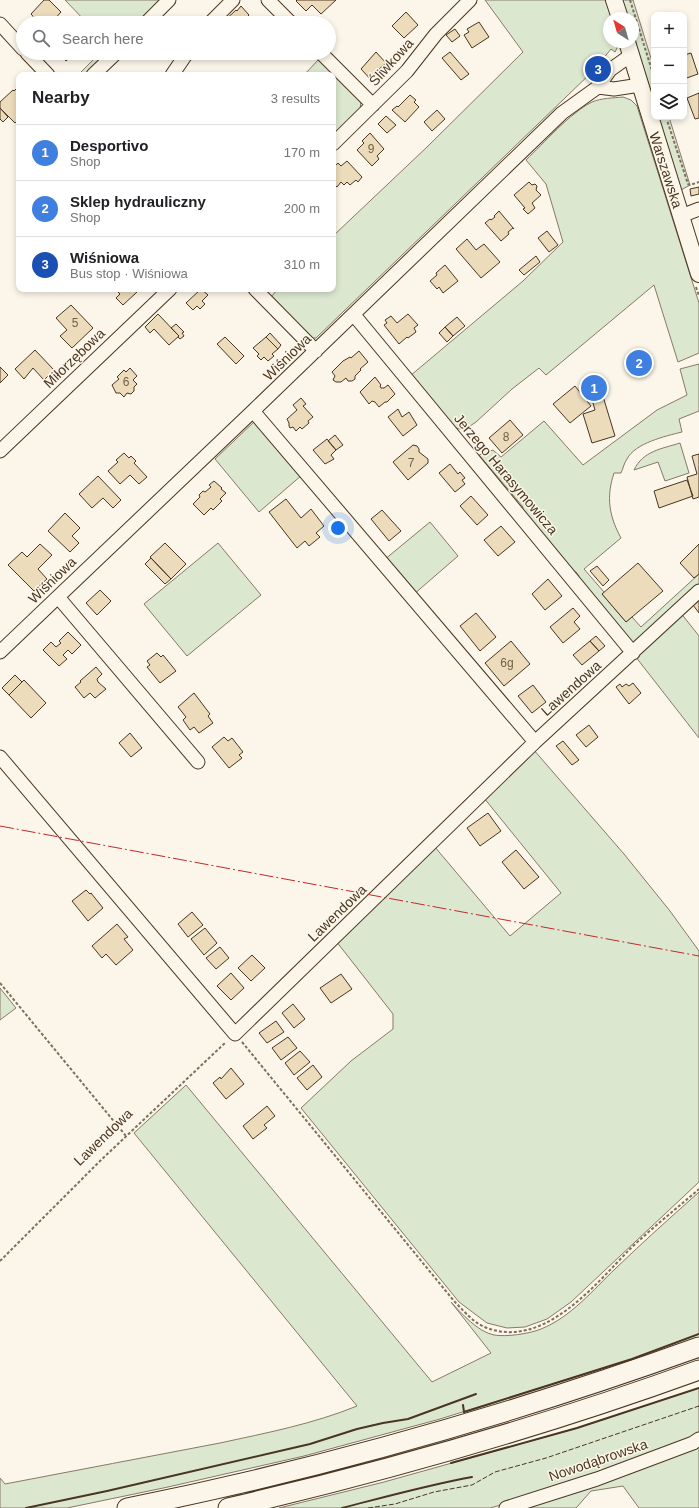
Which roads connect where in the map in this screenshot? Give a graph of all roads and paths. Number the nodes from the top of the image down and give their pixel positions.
1 (170, 0) edge
2 (233, 0) edge
3 (268, 0) edge
4 (470, 0) edge
5 (614, 0) edge
6 (630, 0) edge
7 (618, 12) edge
8 (153, 16) edge
9 (217, 16) edge
10 (284, 16) edge
11 (0, 24) edge
12 (16, 41) edge
13 (629, 48) edge
14 (34, 60) edge
15 (109, 60) edge
16 (182, 60) edge
17 (328, 60) edge
18 (651, 67) edge
19 (45, 72) edge
20 (96, 72) edge
21 (174, 72) edge
22 (640, 85) junction
23 (598, 87) junction
24 (373, 105) junction
25 (667, 120) edge
26 (336, 141) edge
27 (699, 182) edge
28 (699, 209) edge
29 (681, 216) junction
30 (699, 274) edge
31 (167, 292) edge
32 (258, 292) edge
33 (354, 314) junction
34 (316, 351) junction
35 (253, 411) junction
36 (0, 451) edge
37 (699, 591) edge
38 (58, 597) junction
39 (1, 648) edge
40 (633, 653) junction
41 (535, 742) junction
42 (0, 757) edge
43 (198, 762) dead end
44 (0, 983) edge
45 (235, 1034) junction
46 (126, 1136) junction
47 (699, 1189) edge
48 (0, 1261) edge
49 (699, 1347) edge
50 (699, 1370) edge
51 (699, 1440) edge
52 (127, 1508) edge
53 (228, 1508) edge
54 (506, 1508) edge

1 - 8 street
2 - 9 street
3 - 10 street
4 - 24 street, Śliwkowa
5 - 7 main road
6 - 18 path
11 - 12 street
13 - 22 main road, Warszawska
13 - 23 street, Wiśniowa
14 - 19 street
15 - 20 street
16 - 21 street
17 - 24 street
22 - 23 street
22 - 29 main road, Warszawska
23 - 33 street, Wiśniowa
24 - 26 street, Śliwkowa
25 - 27 path
28 - 29 street
29 - 30 main road, Warszawska
31 - 36 street, Miłorzębowa
32 - 34 street
33 - 34 street, Wiśniowa
33 - 40 street, Jerzego Harasymowicza
34 - 35 street, Wiśniowa
35 - 38 street, Wiśniowa
35 - 41 street
37 - 40 street, Lawendowa
38 - 39 street, Wiśniowa
38 - 43 street
40 - 41 street, Lawendowa
41 - 45 street, Lawendowa
42 - 45 street
44 - 46 path
45 - 46 path, Lawendowa
45 - 47 path
46 - 48 path, Lawendowa
49 - 52 highway
50 - 53 highway
51 - 54 street, Nowodąbrowska

